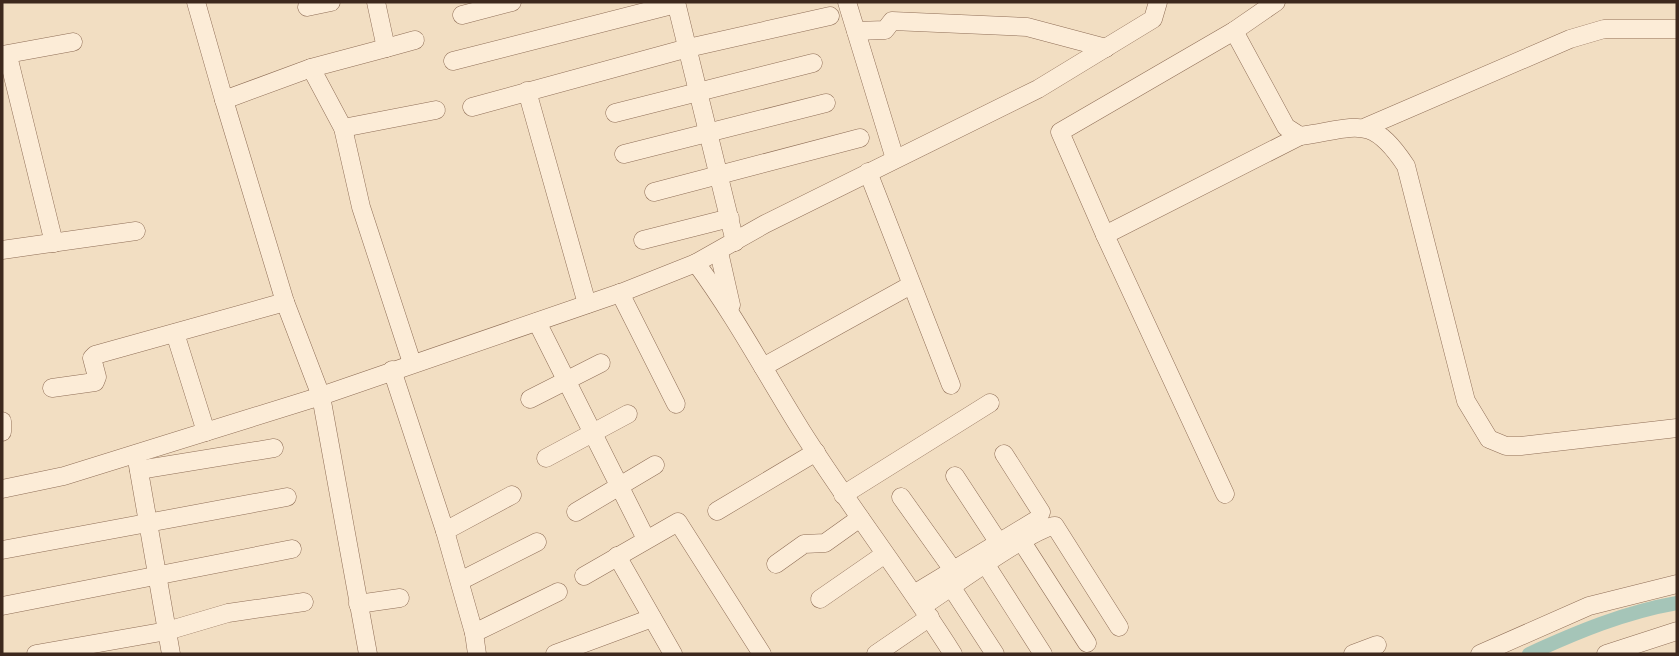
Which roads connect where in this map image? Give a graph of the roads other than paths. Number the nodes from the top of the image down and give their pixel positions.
1 (196, 2) edge
2 (331, 2) edge
3 (376, 2) edge
4 (512, 2) edge
5 (847, 2) edge
6 (1158, 2) edge
7 (1276, 2) edge
8 (676, 3) edge
9 (307, 7) dead end
10 (462, 15) dead end
11 (830, 16) dead end
12 (1677, 29) edge
13 (856, 31) junction
14 (1234, 31) junction
15 (415, 40) dead end
16 (73, 42) dead end
17 (386, 48) junction
18 (688, 48) junction
19 (1106, 48) junction
20 (2, 55) edge
21 (453, 61) dead end
22 (813, 63) dead end
23 (311, 68) junction
24 (527, 91) junction
25 (698, 91) junction
26 (225, 100) junction
27 (825, 103) dead end
28 (472, 107) dead end
29 (436, 110) dead end
30 (615, 113) dead end
31 (1366, 127) junction
32 (343, 128) junction
33 (708, 133) junction
34 (1300, 136) junction
35 (860, 138) dead end
36 (624, 154) dead end
37 (895, 159) junction
38 (868, 172) junction
39 (719, 176) junction
40 (654, 192) dead end
41 (730, 218) junction
42 (135, 230) dead end
43 (1105, 235) junction
44 (643, 240) dead end
45 (735, 242) junction
46 (54, 243) junction
47 (2, 250) edge
48 (719, 252) junction
49 (696, 263) junction
50 (911, 285) junction
51 (620, 293) junction
52 (285, 302) junction
53 (587, 304) junction
54 (732, 312) junction
55 (537, 321) junction
56 (175, 332) junction
57 (412, 363) junction
58 (601, 363) dead end
59 (763, 367) junction
60 (392, 370) junction
61 (566, 380) junction
62 (951, 384) dead end
63 (52, 388) dead end
64 (321, 396) junction
65 (530, 399) dead end
66 (990, 403) dead end
67 (676, 404) dead end
68 (628, 414) dead end
69 (2, 421) edge
70 (1677, 428) edge
71 (2, 432) edge
72 (206, 432) junction
73 (593, 433) junction
74 (274, 448) dead end
75 (816, 452) junction
76 (1004, 454) dead end
77 (546, 458) dead end
78 (137, 462) junction
79 (655, 465) dead end
80 (955, 476) dead end
81 (620, 486) junction
82 (2, 489) edge
83 (1225, 494) dead end
84 (512, 495) dead end
85 (843, 495) junction
86 (287, 497) dead end
87 (901, 497) dead end
88 (717, 511) dead end
89 (576, 512) dead end
90 (860, 518) junction
91 (148, 524) junction
92 (445, 531) junction
93 (646, 539) junction
94 (537, 542) dead end
95 (999, 542) junction
96 (1022, 542) junction
97 (292, 549) dead end
98 (2, 550) edge
99 (886, 554) junction
100 (617, 556) junction
101 (776, 564) dead end
102 (986, 565) junction
103 (157, 575) junction
104 (584, 576) dead end
105 (952, 579) junction
106 (460, 581) junction
107 (1677, 584) edge
108 (558, 592) dead end
109 (401, 598) dead end
110 (820, 599) dead end
111 (304, 602) dead end
112 (358, 604) junction
113 (2, 606) edge
114 (922, 606) junction
115 (652, 618) junction
116 (1119, 627) dead end
117 (167, 631) junction
118 (1677, 631) edge
119 (474, 633) junction
120 (1087, 643) dead end
121 (1377, 645) dead end
122 (1655, 647) edge
123 (36, 654) edge
124 (171, 654) edge
125 (368, 654) edge
126 (477, 654) edge
127 (555, 654) edge
128 (673, 654) edge
129 (762, 654) edge
130 (876, 654) edge
131 (953, 654) edge
132 (995, 654) edge
133 (1043, 654) edge
134 (1353, 654) edge
135 (1480, 654) edge
136 (1606, 654) edge

1 - 26 street
2 - 9 street
3 - 17 street
4 - 10 street
5 - 13 street
6 - 19 street
7 - 14 street
8 - 18 street
8 - 21 street
11 - 18 street
12 - 31 street
13 - 19 street
13 - 37 street
14 - 34 street
14 - 43 street
15 - 17 street
16 - 20 street
17 - 23 street
18 - 24 street
18 - 25 street
19 - 37 street
20 - 46 street
22 - 25 street
23 - 26 street
23 - 32 street
24 - 28 street
24 - 53 street
25 - 30 street
25 - 33 street
26 - 52 street
27 - 33 street
29 - 32 street
31 - 34 street
31 - 70 street
32 - 57 street
33 - 36 street
33 - 39 street
34 - 43 street
35 - 39 street
37 - 38 street
38 - 45 street
38 - 50 street
39 - 40 street
39 - 41 street
41 - 44 street
41 - 45 street
42 - 46 street
43 - 83 street
45 - 48 street
46 - 47 street
48 - 49 street
48 - 54 street
49 - 51 street
49 - 54 street
50 - 59 street
50 - 62 street
51 - 53 street
51 - 67 street
52 - 56 street
52 - 64 street
53 - 55 street
54 - 59 street
55 - 57 street
55 - 61 street
56 - 63 street
56 - 72 street
57 - 60 street
58 - 61 street
59 - 75 street
60 - 64 street
60 - 92 street
61 - 65 street
61 - 73 street
64 - 72 street
64 - 112 street
66 - 85 street
68 - 73 street
69 - 71 street
72 - 78 street
73 - 77 street
73 - 81 street
74 - 78 street
75 - 85 street
75 - 88 street
76 - 95 street
78 - 82 street
78 - 91 street
79 - 81 street
80 - 95 street
81 - 89 street
81 - 93 street
84 - 92 street
85 - 90 street
86 - 91 street
87 - 105 street
90 - 99 street
90 - 101 street
91 - 98 street
91 - 103 street
92 - 106 street
93 - 100 street
93 - 129 street
94 - 106 street
95 - 105 street
96 - 102 street
96 - 116 street
96 - 120 street
97 - 103 street
99 - 110 street
99 - 114 street
100 - 104 street
100 - 115 street
102 - 105 street
102 - 133 street
103 - 113 street
103 - 117 street
105 - 114 street
105 - 132 street
106 - 119 street
107 - 135 street
108 - 119 street
109 - 112 street
111 - 117 street
112 - 125 street
114 - 130 street
114 - 131 street
115 - 127 street
115 - 128 street
117 - 123 street
117 - 124 street
118 - 122 street
119 - 126 street
121 - 134 street
122 - 136 street

